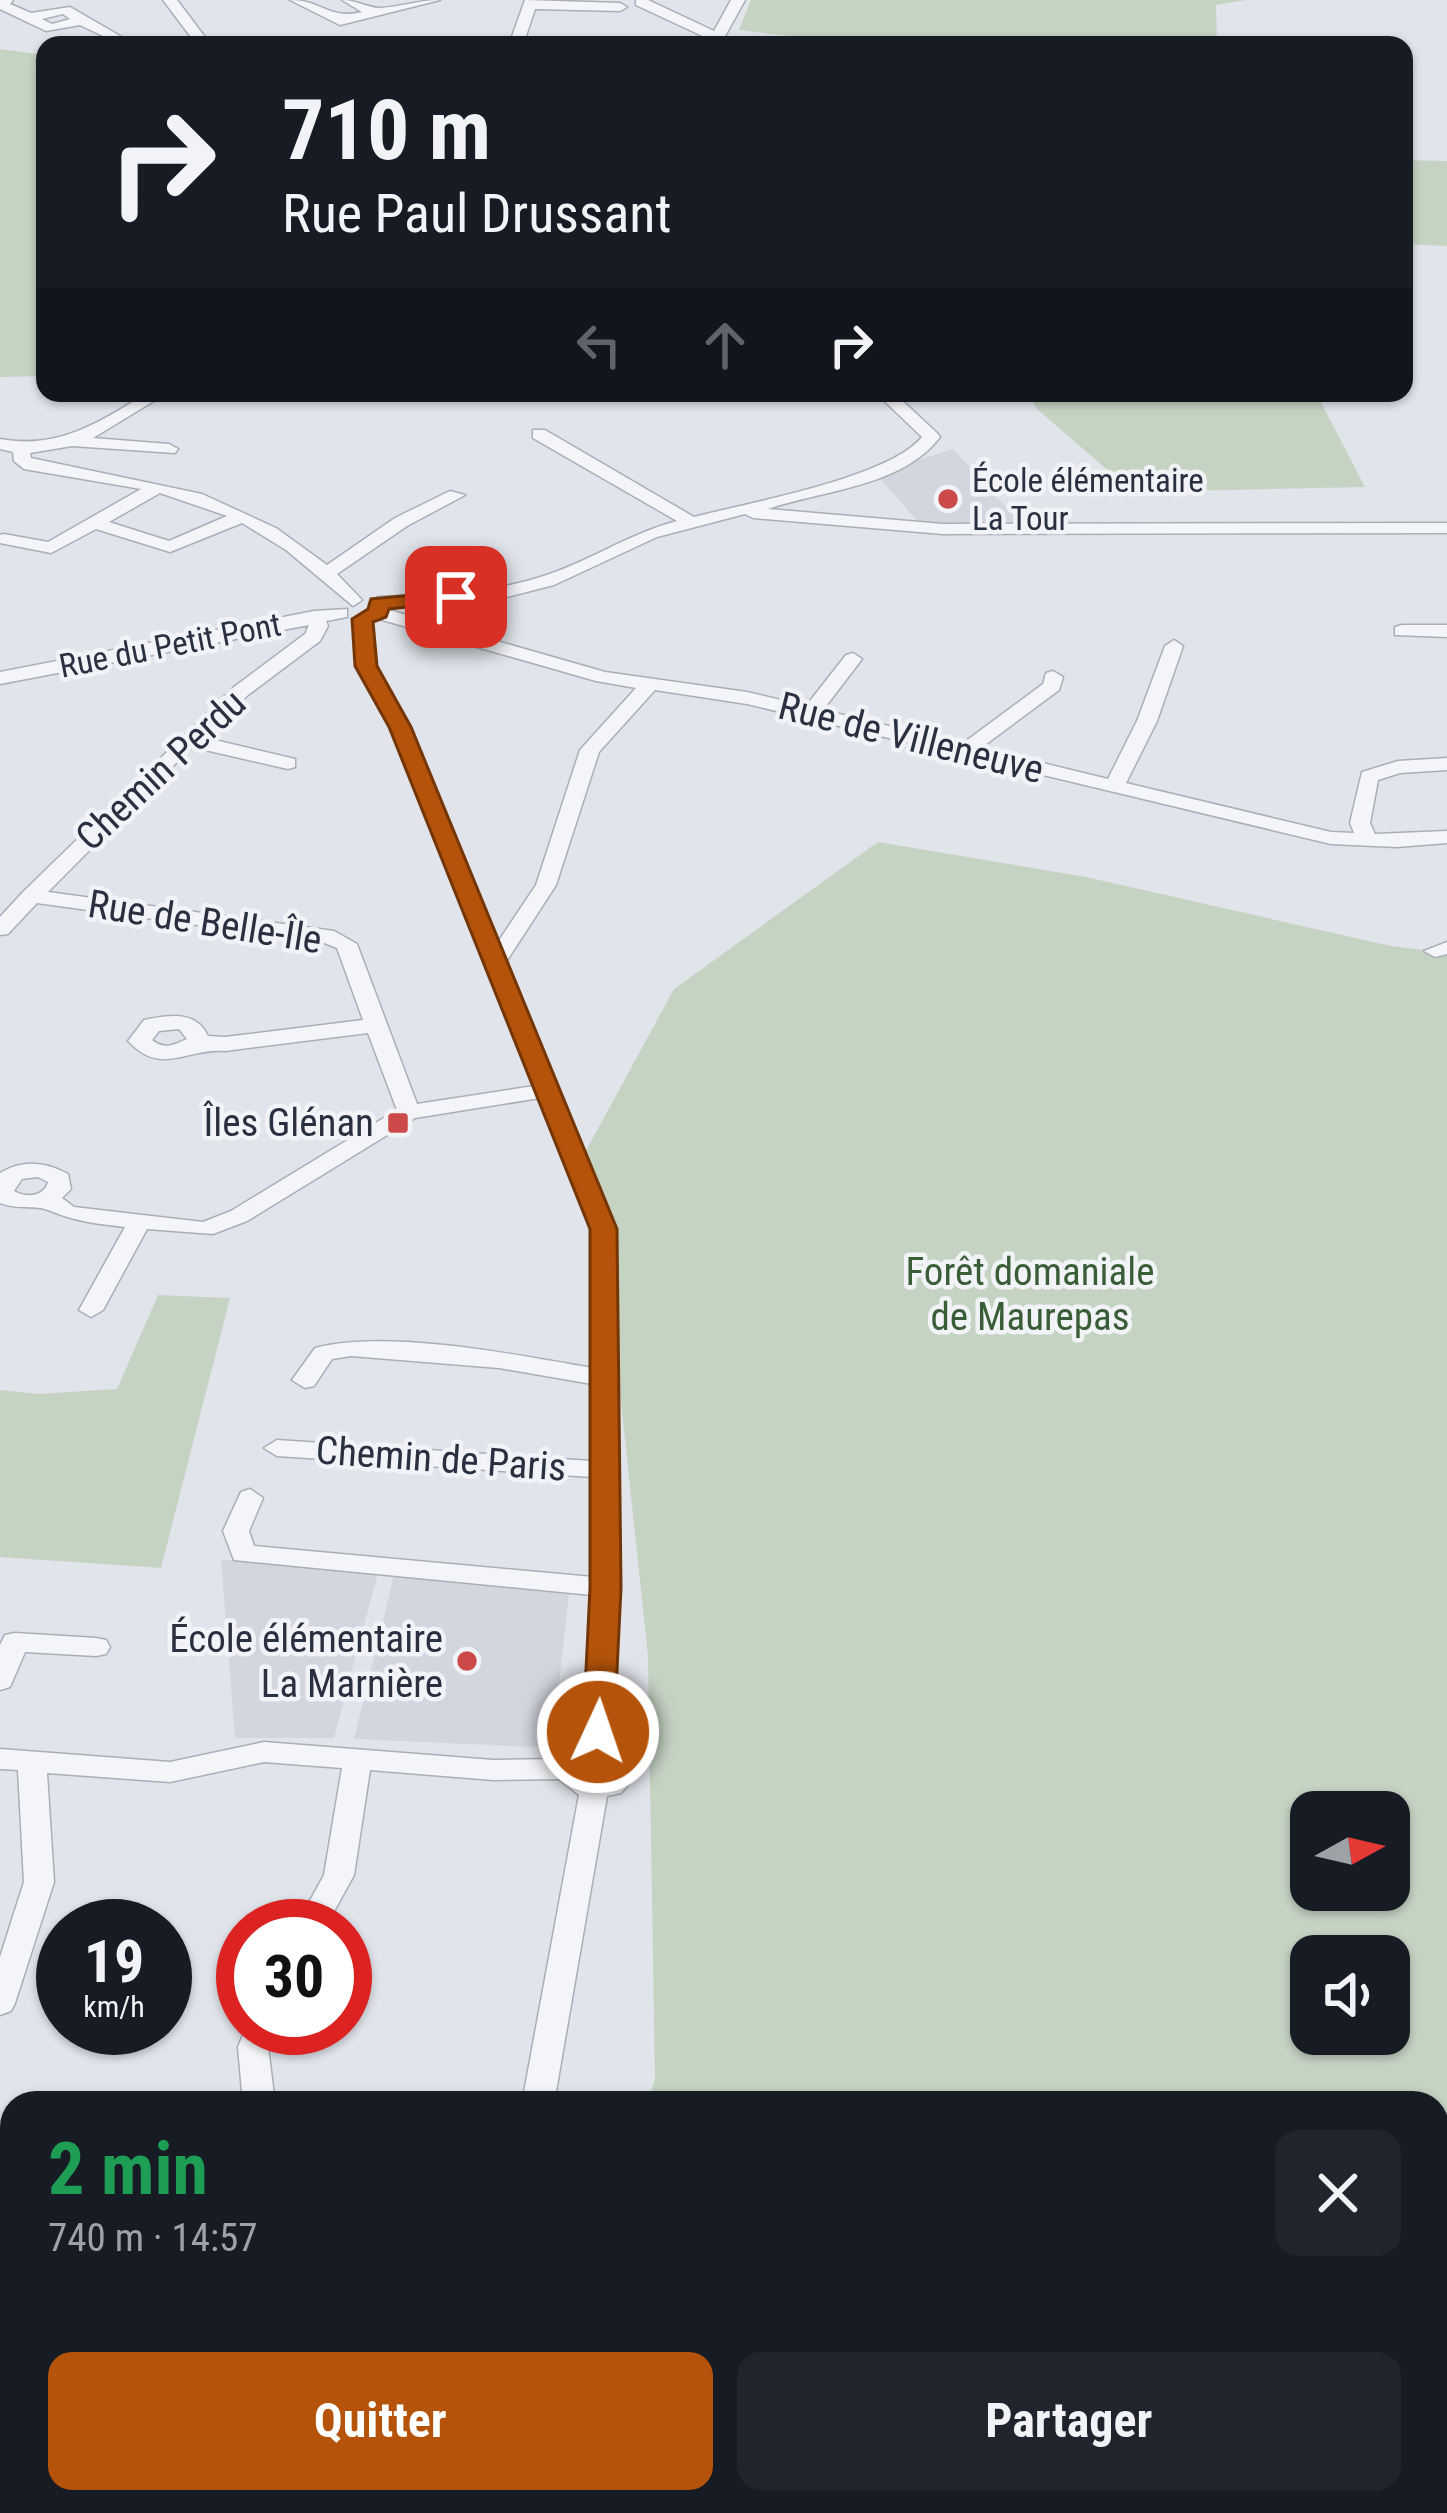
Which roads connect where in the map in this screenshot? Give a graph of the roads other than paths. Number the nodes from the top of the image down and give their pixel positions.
1 (170, 0) edge
2 (297, 0) edge
3 (349, 0) edge
4 (433, 0) edge
5 (738, 0) edge
6 (641, 2) edge
7 (532, 3) edge
8 (2, 4) edge
9 (620, 8) dead end
10 (374, 13) junction
11 (113, 36) edge
12 (197, 36) edge
13 (519, 36) edge
14 (706, 36) edge
15 (721, 36) edge
16 (144, 402) edge
17 (894, 402) edge
18 (539, 434) dead end
19 (76, 442) junction
20 (0, 445) edge
21 (169, 449) dead end
22 (21, 451) junction
23 (156, 488) junction
24 (456, 495) dead end
25 (792, 497) junction
26 (749, 510) junction
27 (240, 517) junction
28 (688, 520) junction
29 (91, 522) junction
30 (838, 523) junction
31 (1447, 528) edge
32 (4, 539) dead end
33 (328, 572) junction
34 (363, 610) junction
35 (314, 617) junction
36 (1447, 631) edge
37 (1402, 632) dead end
38 (1174, 646) dead end
39 (853, 658) dead end
40 (1053, 677) dead end
41 (0, 678) edge
42 (648, 686) junction
43 (810, 714) junction
44 (188, 740) junction
45 (964, 752) junction
46 (288, 763) dead end
47 (1447, 764) edge
48 (1113, 788) junction
49 (1447, 837) edge
50 (1368, 841) junction
51 (30, 896) junction
52 (0, 929) edge
53 (498, 959) junction
54 (376, 1025) junction
55 (198, 1042) dead end
56 (550, 1090) junction
57 (409, 1112) junction
58 (8, 1169) edge
59 (3, 1198) edge
60 (48, 1199) junction
61 (140, 1221) junction
62 (91, 1310) dead end
63 (606, 1378) junction
64 (305, 1380) dead end
65 (277, 1448) dead end
66 (606, 1470) junction
67 (250, 1498) dead end
68 (606, 1588) junction
69 (96, 1647) dead end
70 (0, 1680) edge
71 (358, 1759) junction
72 (0, 1760) edge
73 (32, 1762) junction
74 (582, 1779) junction
75 (326, 1899) edge
76 (0, 2002) edge
77 (255, 2055) edge
78 (258, 2091) edge
79 (540, 2091) edge

1 - 12 street
2 - 10 street
3 - 10 street
4 - 10 street
5 - 15 street
6 - 14 street
7 - 9 street
7 - 13 street
8 - 11 street
16 - 19 street
17 - 25 street
18 - 28 street
19 - 21 street
19 - 22 street
20 - 22 street
22 - 23 street
23 - 27 street
23 - 29 street
24 - 33 street
25 - 26 street
25 - 30 street
26 - 28 street, Rue du Petit Pont
26 - 30 street
27 - 29 street
27 - 33 street
28 - 34 street, Rue du Petit Pont
29 - 32 street
30 - 31 street
33 - 34 street
34 - 35 street, Rue du Petit Pont
34 - 42 street, Rue de Villeneuve
34 - 53 street, Chemin de Paris
35 - 41 street, Rue du Petit Pont
35 - 44 street, Chemin Perdu
36 - 37 street
38 - 48 street
39 - 43 street
40 - 45 street
42 - 43 street, Rue de Villeneuve
42 - 53 street
43 - 45 street, Rue de Villeneuve
44 - 46 street
44 - 51 street, Chemin Perdu
45 - 48 street, Rue de Villeneuve
47 - 50 street
48 - 50 street, Rue de Villeneuve
49 - 50 street, Rue de Villeneuve
51 - 52 street, Chemin Perdu
51 - 54 street, Rue de Belle-Île
53 - 56 street, Chemin de Paris
54 - 55 street
54 - 57 street, Rue de Belle-Île
56 - 57 street
56 - 63 street, Chemin de Paris
57 - 61 street
58 - 59 street
58 - 60 street
59 - 60 street
60 - 61 street
61 - 62 street
63 - 64 street
63 - 66 street, Chemin de Paris
65 - 66 street, Chemin de Paris
66 - 68 street, Chemin de Paris
67 - 68 street
68 - 74 street, Chemin de Paris
69 - 70 street
71 - 73 street
71 - 74 street
71 - 75 street
72 - 73 street
73 - 76 street
74 - 79 street
77 - 78 street

